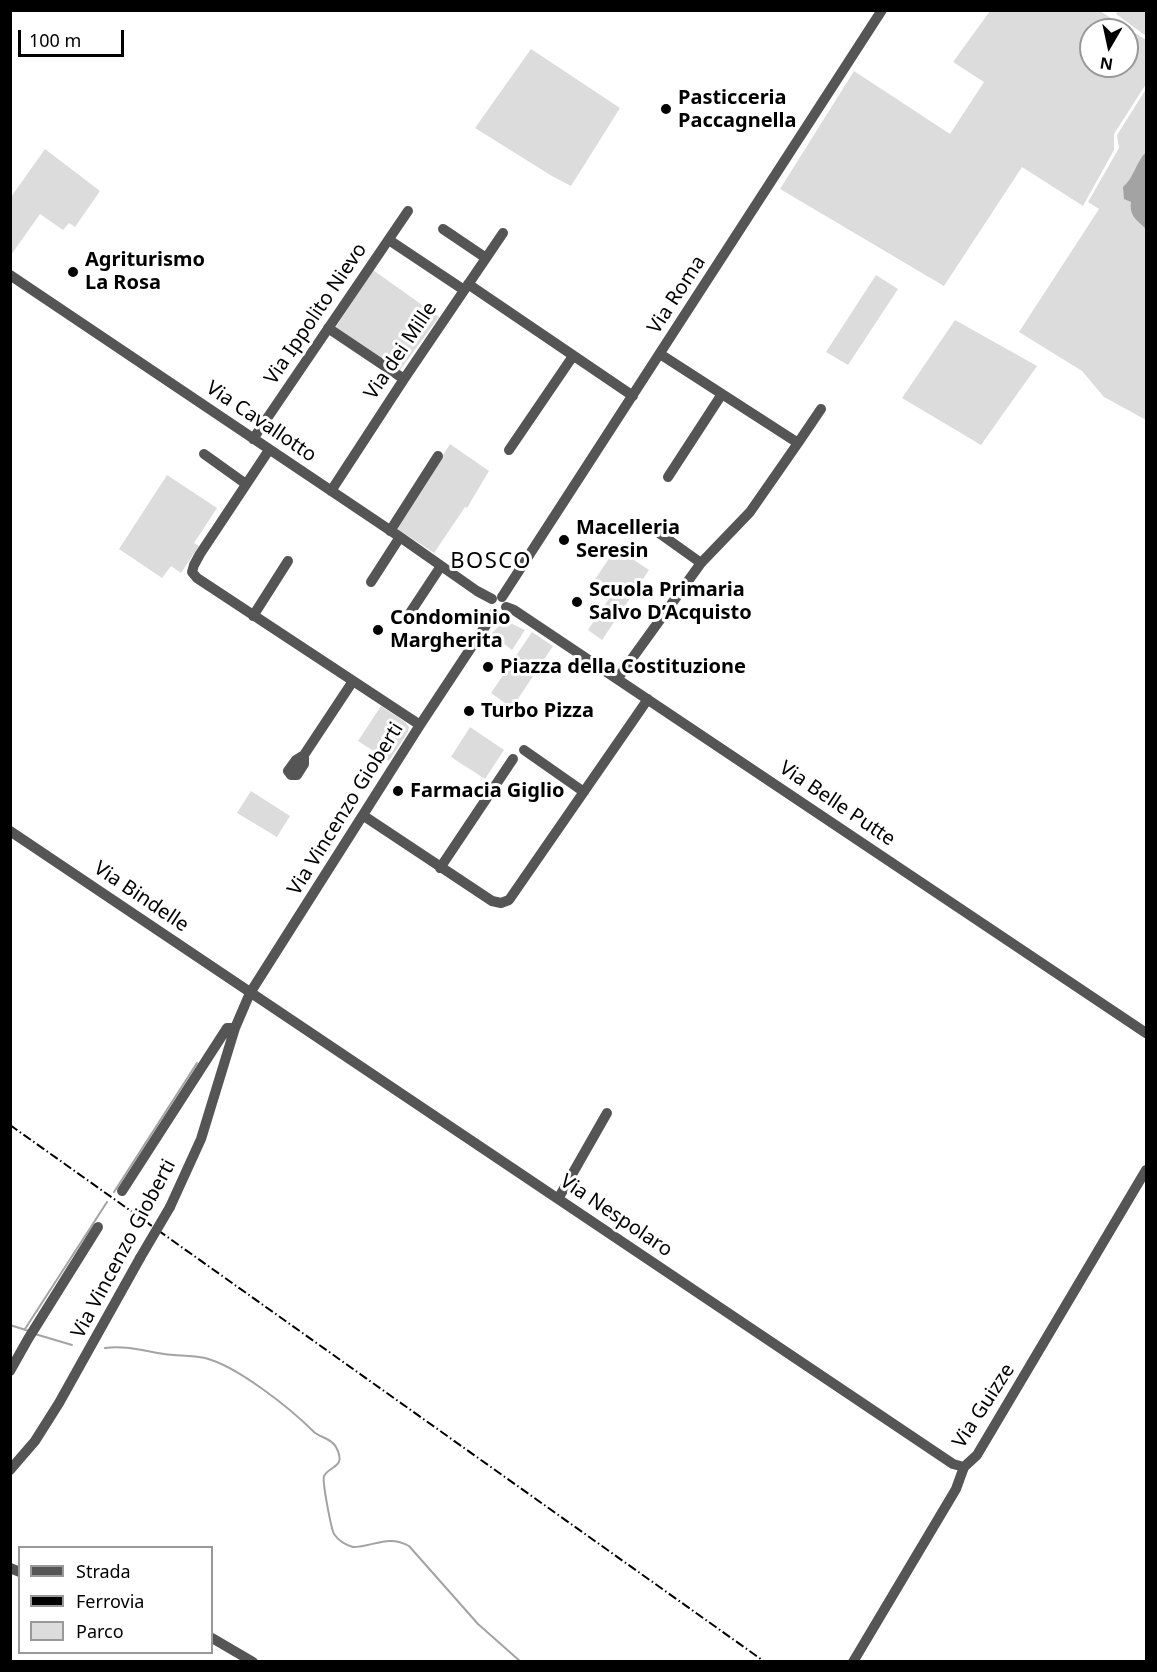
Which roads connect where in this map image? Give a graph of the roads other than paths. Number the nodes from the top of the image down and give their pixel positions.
1 (882, 10) edge
2 (408, 211) dead end
3 (443, 229) dead end
4 (503, 233) dead end
5 (388, 240) junction
6 (486, 258) junction
7 (10, 275) edge
8 (466, 287) junction
9 (328, 328) junction
10 (660, 354) junction
11 (573, 356) junction
12 (404, 379) junction
13 (722, 394) junction
14 (633, 396) junction
15 (821, 409) dead end
16 (253, 439) junction
17 (798, 443) junction
18 (269, 450) junction
19 (509, 450) dead end
20 (204, 454) dead end
21 (438, 456) dead end
22 (668, 477) dead end
23 (246, 484) junction
24 (332, 491) junction
25 (390, 531) junction
26 (659, 533) dead end
27 (400, 537) junction
28 (288, 561) dead end
29 (700, 563) junction
30 (441, 566) junction
31 (371, 582) dead end
32 (500, 601) junction
33 (253, 616) junction
34 (406, 619) dead end
35 (618, 678) junction
36 (353, 681) junction
37 (648, 699) junction
38 (420, 725) junction
39 (524, 750) dead end
40 (304, 755) dead end
41 (513, 759) dead end
42 (584, 792) junction
43 (364, 816) junction
44 (10, 831) edge
45 (441, 868) junction
46 (250, 993) junction
47 (235, 1028) junction
48 (1146, 1033) edge
49 (607, 1113) dead end
50 (1146, 1170) edge
51 (122, 1191) dead end
52 (558, 1199) junction
53 (98, 1227) dead end
54 (10, 1371) edge
55 (964, 1467) junction
56 (10, 1470) edge
57 (213, 1639) edge
58 (254, 1662) edge
59 (853, 1662) edge

1 - 10 street, Via Roma
2 - 5 street, Via Ippolito Nievo
3 - 6 street
4 - 6 street, Via dei Mille
5 - 8 street, Via Ippolito Nievo
5 - 9 street, Via Ippolito Nievo
6 - 8 street, Via dei Mille
7 - 16 street, Via Cavallotto
8 - 11 street, Via Ippolito Nievo
8 - 12 street, Via dei Mille
9 - 12 street
9 - 16 street, Via Ippolito Nievo
10 - 13 street
10 - 14 street, Via Roma
11 - 14 street, Via Ippolito Nievo
11 - 19 street
12 - 24 street, Via dei Mille
13 - 17 street
13 - 22 street
14 - 32 street, Via Roma
15 - 17 street
16 - 18 street, Via Cavallotto
17 - 29 street
18 - 23 street
18 - 24 street, Via Cavallotto
20 - 23 street
21 - 25 street
23 - 33 street
24 - 25 street, Via Cavallotto
25 - 27 street, Via Cavallotto
26 - 29 street
27 - 30 street, Via Cavallotto
27 - 31 street
28 - 33 street
29 - 35 street
30 - 32 street, Via Cavallotto
30 - 34 street
32 - 35 street, Via Belle Putte
32 - 38 street, Via Vincenzo Gioberti
33 - 36 street
35 - 37 street, Via Belle Putte
36 - 38 street
36 - 40 street
37 - 42 street
37 - 48 street, Via Belle Putte
38 - 43 street, Via Vincenzo Gioberti
39 - 42 street
41 - 45 street
42 - 45 street
43 - 45 street
43 - 46 street, Via Vincenzo Gioberti
44 - 46 street, Via Bindelle
46 - 47 street, Via Vincenzo Gioberti
46 - 52 street, Via Nespolaro
47 - 51 street, Via Vincenzo Gioberti
47 - 56 street, Via Vincenzo Gioberti, bridge
49 - 52 street
50 - 55 street, Via Guizze
52 - 55 street, Via Nespolaro
53 - 54 street, Via Vincenzo Gioberti
55 - 59 street, Via Guizze
57 - 58 street

